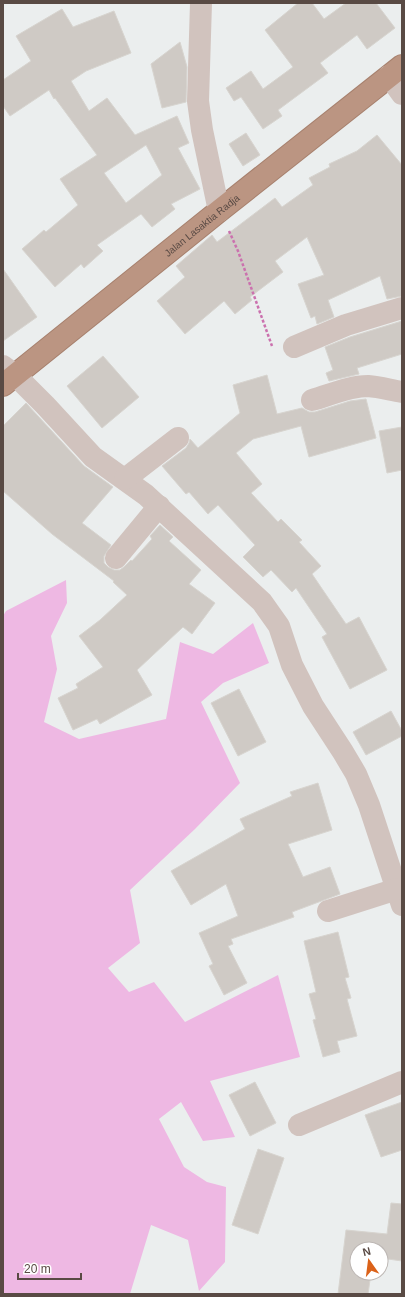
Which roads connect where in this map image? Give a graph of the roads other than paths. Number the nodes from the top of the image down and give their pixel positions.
1 (201, 3) edge
2 (396, 71) edge
3 (402, 94) edge
4 (219, 211) junction
5 (402, 308) edge
6 (294, 347) road end
7 (7, 375) edge
8 (402, 392) edge
9 (312, 400) dead end
10 (178, 438) dead end
11 (125, 479) junction
12 (159, 506) junction
13 (116, 558) dead end
14 (399, 897) edge
15 (328, 911) dead end
16 (402, 1082) edge
17 (298, 1125) dead end

1 - 4 street
2 - 3 street
2 - 4 highway, Jalan Lasaktia Radja
4 - 7 highway, Jalan Lasaktia Radja
5 - 6 street
7 - 11 street
8 - 9 street
10 - 11 street
11 - 12 street
12 - 13 street
12 - 14 street
14 - 15 street
16 - 17 street

